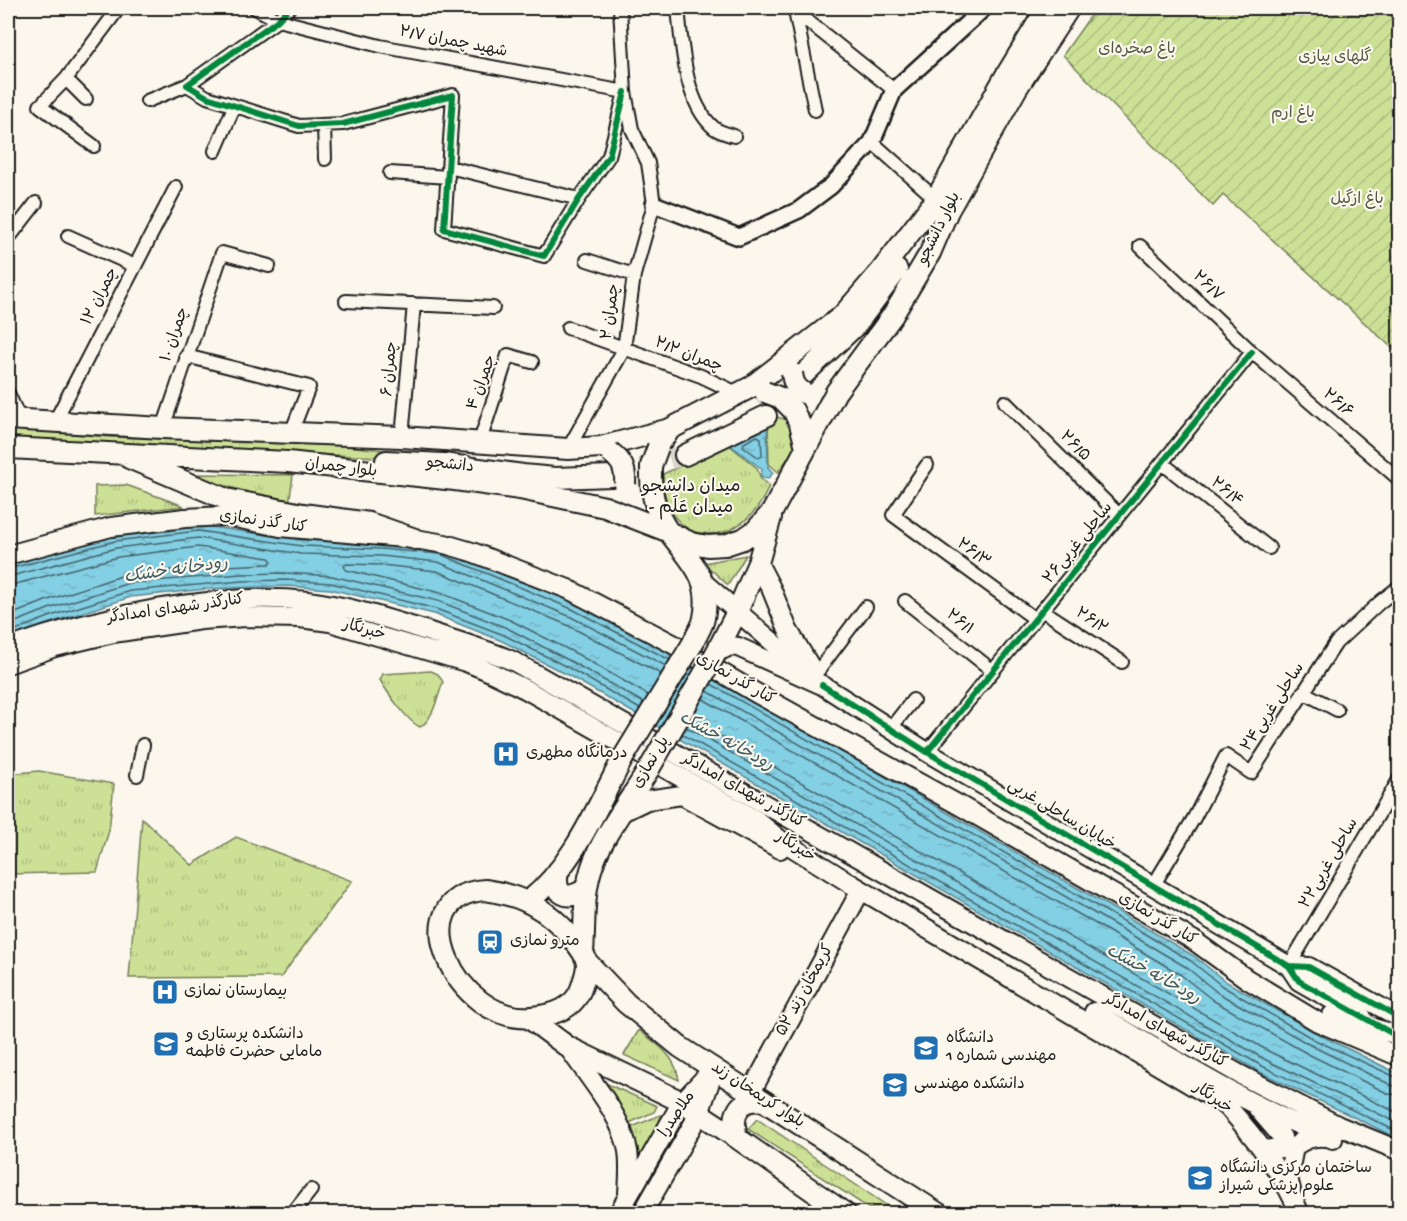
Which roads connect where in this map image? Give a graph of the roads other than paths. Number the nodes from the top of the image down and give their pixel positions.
1 (119, 8) edge
2 (255, 8) edge
3 (289, 8) edge
4 (620, 8) edge
5 (678, 8) edge
6 (984, 8) edge
7 (1047, 8) edge
8 (1069, 8) edge
9 (796, 9) edge
10 (278, 20) junction
11 (66, 79) junction
12 (187, 85) junction
13 (894, 90) junction
14 (625, 92) junction
15 (86, 99) dead end
16 (147, 101) dead end
17 (234, 107) junction
18 (815, 110) dead end
19 (324, 125) junction
20 (734, 136) dead end
21 (872, 142) junction
22 (94, 146) dead end
23 (215, 151) dead end
24 (326, 159) dead end
25 (449, 172) junction
26 (390, 173) dead end
27 (176, 187) dead end
28 (579, 199) junction
29 (36, 203) dead end
30 (654, 204) junction
31 (942, 205) junction
32 (68, 236) dead end
33 (8, 239) edge
34 (1140, 246) dead end
35 (587, 260) dead end
36 (135, 266) junction
37 (269, 266) dead end
38 (634, 275) junction
39 (346, 301) dead end
40 (414, 304) junction
41 (492, 308) dead end
42 (568, 328) dead end
43 (624, 350) junction
44 (1252, 352) junction
45 (186, 356) junction
46 (532, 362) dead end
47 (800, 377) junction
48 (836, 392) junction
49 (8, 393) edge
50 (756, 399) junction
51 (1005, 402) dead end
52 (14, 419) edge
53 (54, 423) junction
54 (163, 428) junction
55 (670, 429) junction
56 (291, 433) junction
57 (402, 437) junction
58 (479, 444) junction
59 (806, 447) junction
60 (8, 448) edge
61 (568, 449) junction
62 (685, 450) tunnel mouth
63 (115, 452) junction
64 (288, 462) junction
65 (1162, 463) junction
66 (612, 464) junction
67 (927, 465) dead end
68 (1400, 480) edge
69 (605, 507) junction
70 (772, 512) junction
71 (1119, 515) junction
72 (668, 531) junction
73 (416, 539) junction
74 (1269, 548) dead end
75 (8, 555) edge
76 (758, 563) junction
77 (703, 582) junction
78 (1400, 586) edge
79 (905, 601) dead end
80 (866, 607) dead end
81 (737, 612) junction
82 (1039, 614) junction
83 (8, 648) edge
84 (716, 653) junction
85 (1122, 662) dead end
86 (8, 664) edge
87 (993, 671) junction
88 (818, 680) junction
89 (1303, 692) junction
90 (913, 700) dead end
91 (1337, 711) dead end
92 (891, 729) junction
93 (144, 745) dead end
94 (927, 752) junction
95 (137, 775) dead end
96 (1400, 778) edge
97 (622, 812) junction
98 (756, 820) junction
99 (804, 855) junction
100 (558, 872) junction
101 (1153, 886) junction
102 (587, 888) junction
103 (861, 890) junction
104 (529, 902) junction
105 (1193, 940) junction
106 (585, 958) junction
107 (1289, 966) junction
108 (530, 1018) junction
109 (1397, 1030) edge
110 (568, 1047) junction
111 (1400, 1057) edge
112 (714, 1068) junction
113 (758, 1097) junction
114 (1249, 1099) junction
115 (682, 1102) junction
116 (699, 1114) junction
117 (737, 1137) junction
118 (1333, 1139) junction
119 (1264, 1150) junction
120 (1400, 1151) edge
121 (1400, 1163) edge
122 (311, 1190) dead end
123 (1291, 1194) junction
124 (628, 1197) junction
125 (646, 1206) edge
126 (292, 1214) edge
127 (618, 1214) edge
128 (846, 1214) edge
129 (939, 1214) edge
130 (1300, 1214) edge

1 - 11 street
2 - 10 street, ۲/۷ شهید چمران
3 - 10 street
4 - 14 street
5 - 20 street
6 - 13 street
7 - 31 main road, بلوار دانشجو
8 - 31 main road, بلوار دانشجو
9 - 13 street
9 - 18 street
10 - 12 street
10 - 14 street, ۲/۷ شهید چمران
11 - 15 street
11 - 22 street
12 - 16 street
12 - 17 street
13 - 21 street
14 - 28 street
14 - 30 street
17 - 19 street
17 - 23 street
19 - 24 street
19 - 25 street
21 - 30 street
21 - 31 street
25 - 26 street
25 - 28 street
25 - 28 street
27 - 36 street, ۱۲ چمران
29 - 33 street
30 - 38 street, ۲ چمران
31 - 47 main road, بلوار دانشجو
31 - 47 main road
31 - 48 main road, بلوار دانشجو
32 - 36 street
34 - 44 street, ۲۶/۷
35 - 38 street
36 - 53 street, ۱۲ چمران
37 - 45 street, ۱۰ چمران
38 - 43 street, ۲ چمران
39 - 40 street
40 - 41 street
40 - 57 street, ۶ چمران
42 - 43 street, ۲/۲ چمران
43 - 50 street, ۲/۲ چمران
43 - 61 street, ۲ چمران
44 - 65 street, ساحلی غربی۲۶
44 - 68 street, ۲۶/۶
45 - 54 street, ۱۰ چمران
45 - 56 street
46 - 58 street, ۴ چمران
47 - 48 main road
47 - 50 main road, بلوار دانشجو
48 - 59 main road, بلوار دانشجو
49 - 52 street
50 - 55 main road
50 - 59 main road, bridge
50 - 62 main road
51 - 71 street, ۲۶/۵
52 - 53 main road, بلوار چمران
53 - 54 main road, بلوار چمران
54 - 56 main road, بلوار چمران
55 - 66 main road, بلوار چمران
55 - 72 main road, bridge
56 - 57 main road, بلوار چمران
56 - 66 main road, دانشجو
57 - 58 main road, بلوار چمران
58 - 61 main road, بلوار چمران
59 - 70 main road
60 - 63 main road, بلوار چمران
61 - 66 main road, بلوار چمران
63 - 64 main road, بلوار چمران
63 - 73 main road
64 - 66 main road, دانشجو
64 - 69 main road, بلوار چمران
65 - 71 street, ساحلی غربی۲۶
65 - 74 street, ۲۶/۴
66 - 69 main road
67 - 82 street, ۲۶/۳
69 - 72 main road, بلوار چمران
70 - 72 main road
70 - 76 main road, پل نمازی
71 - 82 street, ساحلی غربی۲۶
72 - 77 main road, پل نمازی
73 - 75 main road, کنار گذر نمازی
73 - 105 main road, کنار گذر نمازی
76 - 81 main road, پل نمازی
76 - 88 main road
77 - 81 main road
77 - 100 main road, پل نمازی, bridge
78 - 89 street, ساحلی غربی۲۴
79 - 87 street, ۲۶/۱
80 - 88 street
81 - 84 main road, پل نمازی
81 - 88 main road
82 - 85 street, ۲۶/۲
82 - 87 street, ساحلی غربی۲۶
83 - 120 main road, کنارگذر شهدای امدادگر
84 - 88 main road
84 - 97 main road, پل نمازی, bridge
86 - 98 main road, خبرنگار
87 - 94 street, ساحلی غربی۲۶
88 - 92 main road, خیابان ساحلی غربی
89 - 91 street
89 - 101 street, ساحلی غربی۲۴
90 - 92 street
92 - 94 main road, خیابان ساحلی غربی
93 - 95 street
94 - 101 main road, خیابان ساحلی غربی
96 - 107 street, ساحلی غربی۲۲
97 - 99 main road
97 - 102 main road, پل نمازی
98 - 99 main road, خبرنگار
98 - 114 main road
99 - 103 main road, خبرنگار
100 - 102 main road
100 - 104 main road, پل نمازی
101 - 107 main road, خیابان ساحلی غربی
102 - 106 main road, پل نمازی
103 - 113 main road, کریمخان زند ۵۲
103 - 119 main road, خبرنگار
104 - 106 main road
104 - 108 main road
105 - 109 main road
105 - 111 main road, کنار گذر نمازی
106 - 108 main road
106 - 112 main road, بلوار کریمخان زند
107 - 109 main road, خیابان ساحلی غربی
108 - 110 main road
110 - 115 main road
110 - 124 main road
112 - 113 main road, بلوار کریمخان زند
112 - 115 main road, ملاصدرا
112 - 116 main road, ملاصدرا
113 - 117 main road
113 - 129 main road, بلوار کریمخان زند
114 - 118 main road
114 - 119 main road
115 - 116 main road
115 - 124 main road, ملاصدرا
116 - 117 main road
116 - 125 main road, ملاصدرا
117 - 128 main road
118 - 121 main road
118 - 123 main road
119 - 123 main road, خبرنگار
122 - 126 street
123 - 130 main road, خبرنگار
124 - 127 main road, ملاصدرا

